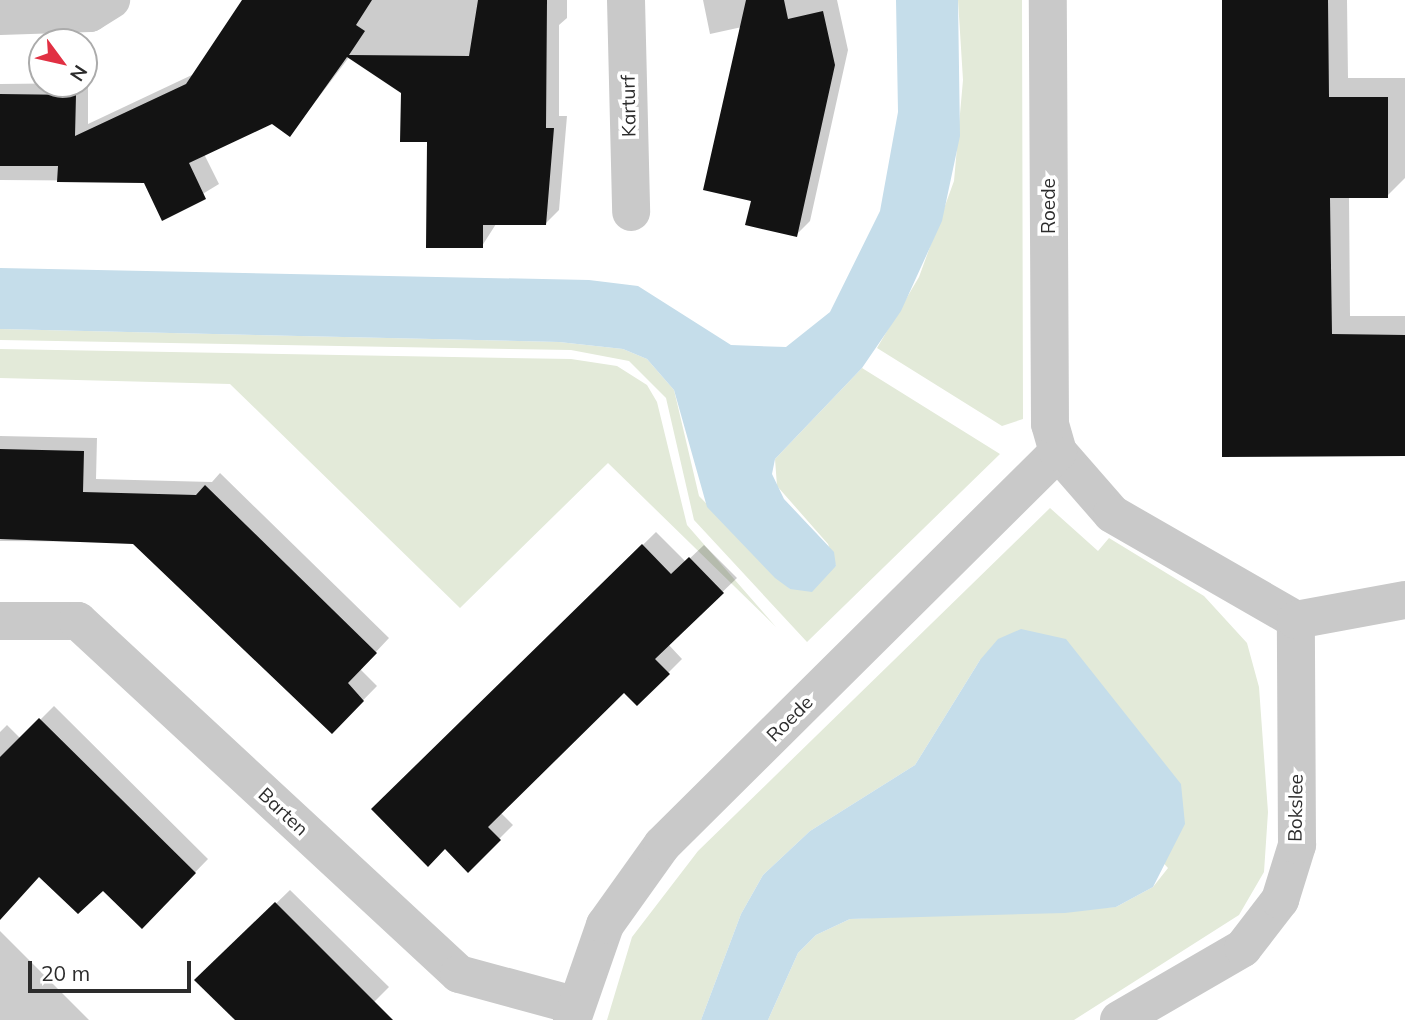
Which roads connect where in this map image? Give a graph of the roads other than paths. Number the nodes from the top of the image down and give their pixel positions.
1 (111, 0) edge
2 (626, 0) edge
3 (1048, 0) edge
4 (0, 16) edge
5 (631, 212) dead end
6 (1058, 452) junction
7 (1405, 600) edge
8 (1296, 620) junction
9 (0, 621) edge
10 (572, 1013) edge
11 (1119, 1020) edge

1 - 4 street
2 - 5 street, Karturf
3 - 6 street, Roede
6 - 8 street, Roede
6 - 10 street, Roede
7 - 8 street
8 - 11 street, Bokslee
9 - 10 street, Barten

